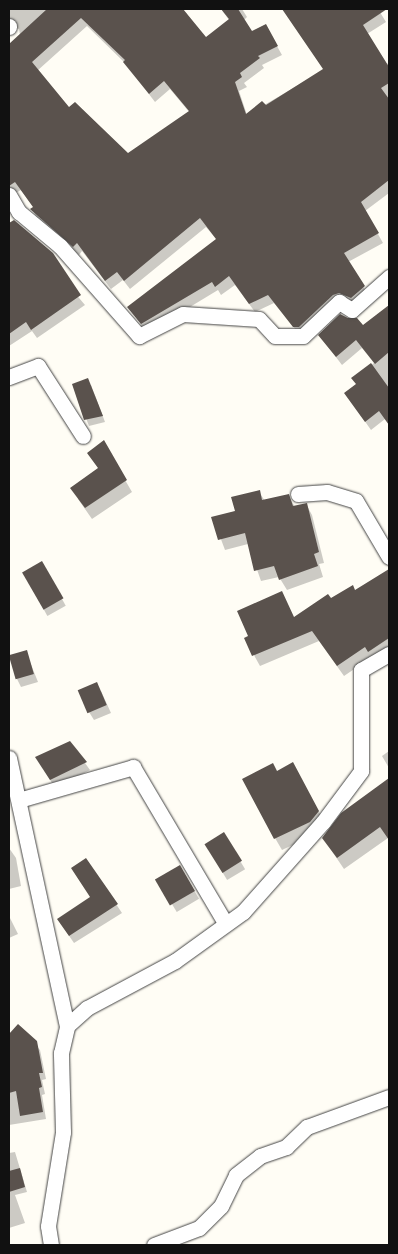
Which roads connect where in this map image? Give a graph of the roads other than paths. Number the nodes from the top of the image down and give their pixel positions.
1 (9, 195) edge
2 (389, 277) edge
3 (9, 377) edge
4 (83, 436) dead end
5 (298, 494) dead end
6 (389, 557) edge
7 (389, 654) edge
8 (9, 758) edge
9 (19, 800) junction
10 (226, 924) junction
11 (67, 1026) junction
12 (389, 1098) edge
13 (51, 1245) edge
14 (154, 1245) edge

1 - 2 street
3 - 4 street
5 - 6 street
7 - 10 street
8 - 9 street
9 - 10 street
9 - 11 street
10 - 11 street
11 - 13 street
12 - 14 street

